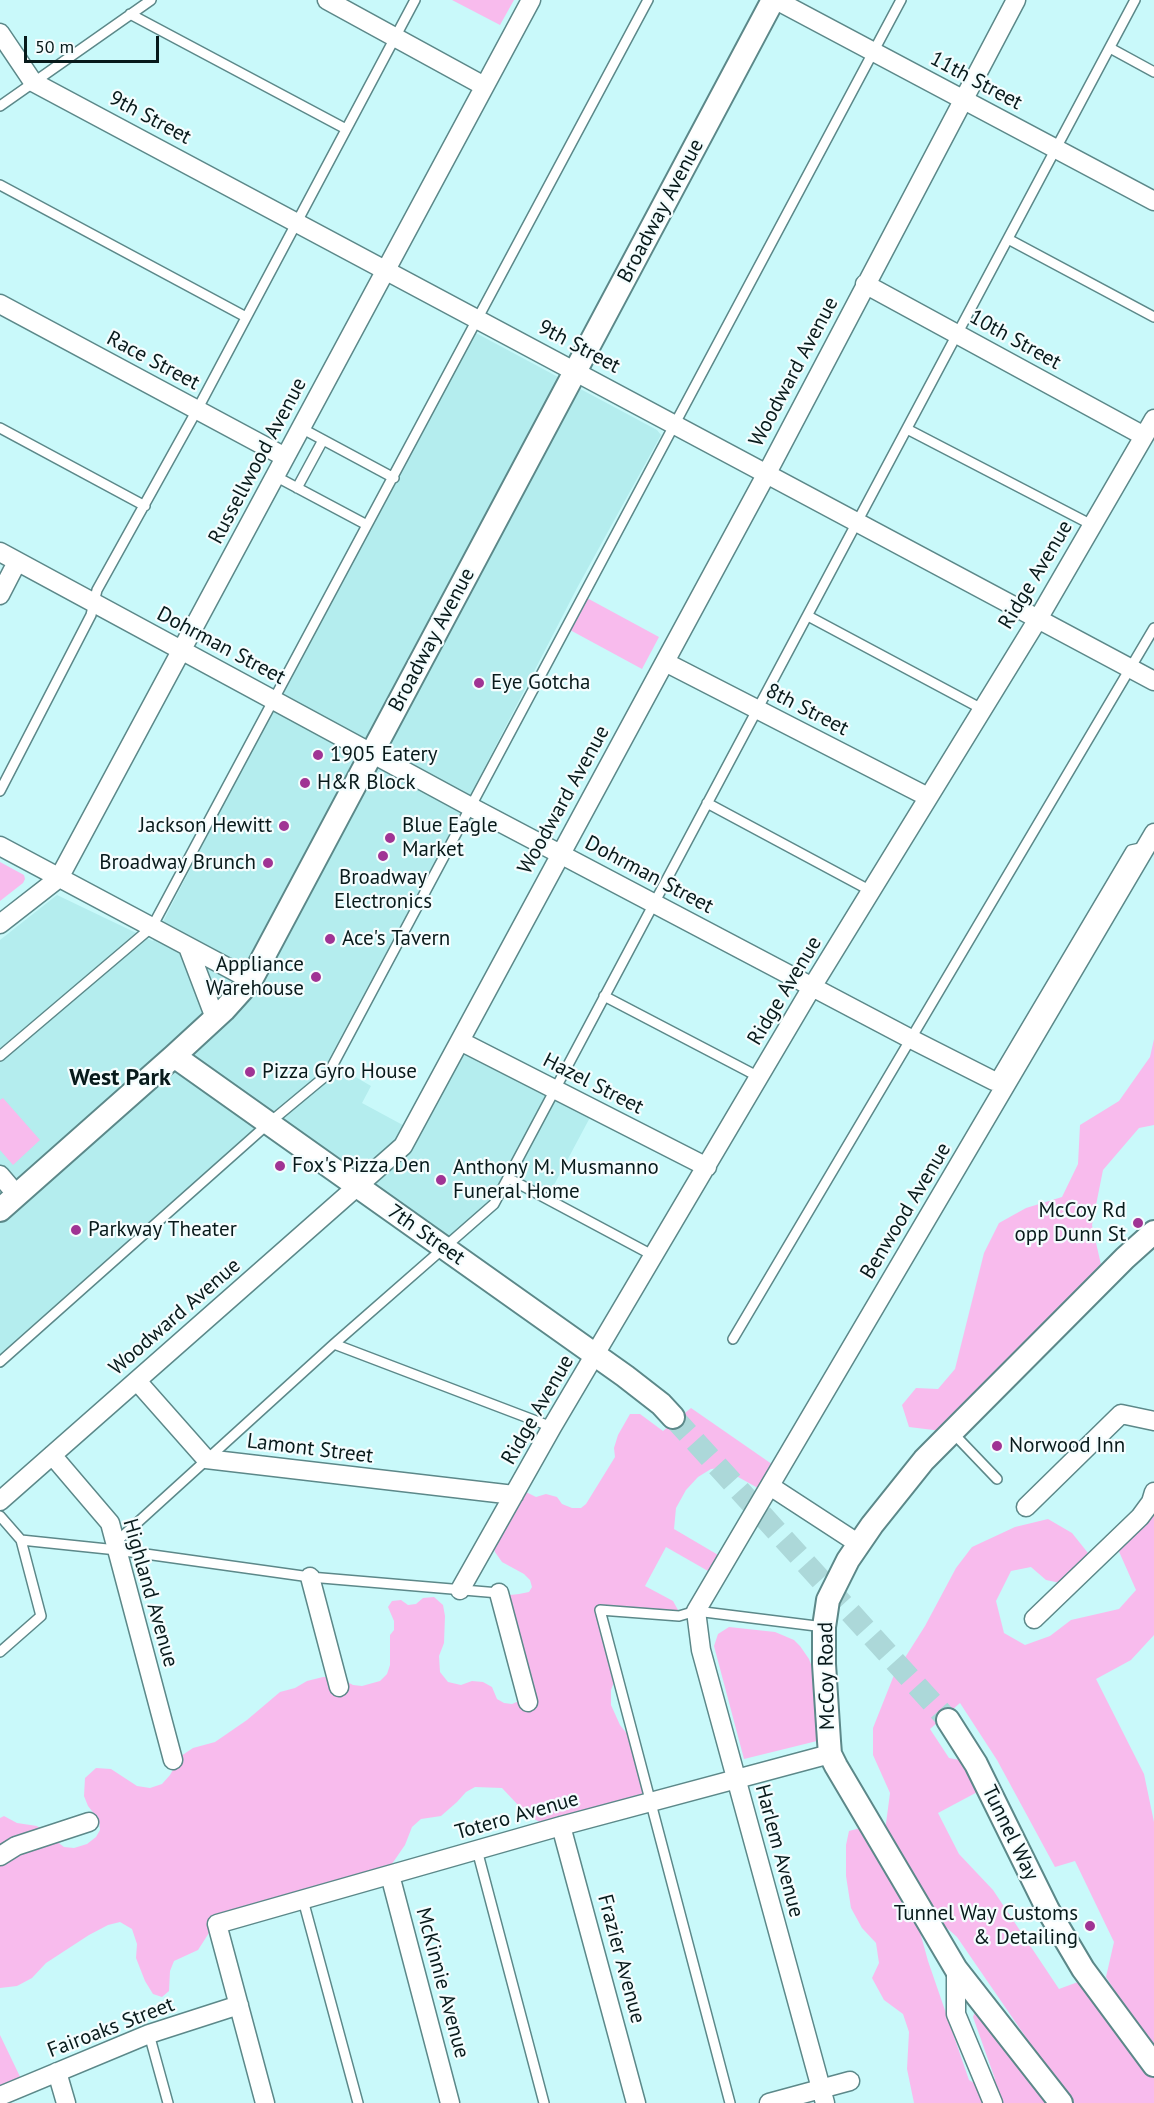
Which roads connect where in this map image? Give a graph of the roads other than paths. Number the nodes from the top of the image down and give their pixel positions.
1 (151, 0) edge
2 (327, 0) edge
3 (415, 0) edge
4 (531, 0) edge
5 (648, 0) edge
6 (775, 0) edge
7 (901, 0) edge
8 (1016, 0) edge
9 (1136, 0) edge
10 (130, 14) junction
11 (0, 33) edge
12 (395, 37) junction
13 (1110, 48) junction
14 (873, 52) junction
15 (1154, 72) edge
16 (33, 82) junction
17 (484, 86) junction
18 (963, 99) junction
19 (0, 106) edge
20 (346, 129) junction
21 (1056, 149) junction
22 (0, 185) edge
23 (1154, 201) edge
24 (297, 221) junction
25 (1008, 239) junction
26 (386, 269) junction
27 (865, 284) junction
28 (0, 304) edge
29 (246, 317) junction
30 (478, 318) junction
31 (1154, 318) edge
32 (957, 334) junction
33 (576, 370) junction
34 (197, 410) junction
35 (1154, 418) edge
36 (675, 424) junction
37 (0, 428) edge
38 (301, 428) junction
39 (908, 429) junction
40 (1144, 436) junction
41 (324, 440) junction
42 (285, 457) junction
43 (767, 473) junction
44 (275, 476) junction
45 (394, 478) junction
46 (297, 488) junction
47 (145, 506) junction
48 (858, 522) junction
49 (368, 525) junction
50 (1092, 525) junction
51 (0, 552) edge
52 (17, 562) junction
53 (0, 595) edge
54 (94, 603) junction
55 (808, 616) junction
56 (1038, 619) junction
57 (1154, 628) edge
58 (182, 651) junction
59 (665, 662) junction
60 (1131, 669) junction
61 (1154, 681) edge
62 (272, 700) junction
63 (757, 709) junction
64 (982, 709) junction
65 (372, 753) junction
66 (0, 791) edge
67 (928, 797) junction
68 (706, 803) junction
69 (471, 807) junction
70 (1150, 840) edge
71 (0, 846) edge
72 (560, 854) junction
73 (59, 878) junction
74 (871, 891) junction
75 (653, 903) junction
76 (0, 924) edge
77 (152, 927) junction
78 (188, 946) junction
79 (251, 980) junction
80 (813, 987) junction
81 (604, 996) junction
82 (215, 1018) junction
83 (911, 1039) junction
84 (460, 1041) junction
85 (0, 1056) edge
86 (174, 1056) junction
87 (759, 1077) junction
88 (994, 1081) joint
89 (554, 1089) junction
90 (268, 1123) junction
91 (706, 1167) junction
92 (0, 1175) edge
93 (508, 1178) junction
94 (357, 1186) junction
95 (8, 1202) edge
96 (1154, 1232) edge
97 (445, 1248) junction
98 (654, 1256) junction
99 (733, 1339) dead end
100 (334, 1344) junction
101 (596, 1355) junction
102 (0, 1362) edge
103 (136, 1381) junction
104 (673, 1417) tunnel mouth
105 (1154, 1421) edge
106 (552, 1428) junction
107 (952, 1432) junction
108 (52, 1455) junction
109 (206, 1460) junction
110 (997, 1479) dead end
111 (770, 1486) junction
112 (1154, 1492) edge
113 (514, 1495) junction
114 (0, 1501) edge
115 (1026, 1507) dead end
116 (0, 1516) edge
117 (21, 1540) junction
118 (859, 1544) junction
119 (116, 1547) junction
120 (310, 1577) junction
121 (460, 1590) junction
122 (499, 1593) joint
123 (696, 1611) junction
124 (1034, 1619) dead end
125 (824, 1627) junction
126 (0, 1652) edge
127 (339, 1687) dead end
128 (528, 1702) dead end
129 (948, 1720) tunnel mouth
130 (830, 1754) junction
131 (173, 1760) dead end
132 (737, 1780) junction
133 (651, 1803) junction
134 (89, 1822) dead end
135 (561, 1826) junction
136 (477, 1850) junction
137 (0, 1856) edge
138 (390, 1875) junction
139 (303, 1900) junction
140 (956, 1969) junction
141 (239, 2006) junction
142 (149, 2034) junction
143 (1154, 2065) edge
144 (57, 2073) junction
145 (850, 2081) dead end
146 (0, 2096) edge
147 (823, 2096) edge
148 (66, 2103) edge
149 (168, 2103) edge
150 (265, 2103) edge
151 (358, 2103) edge
152 (450, 2103) edge
153 (544, 2103) edge
154 (636, 2103) edge
155 (730, 2103) edge
156 (769, 2103) edge
157 (993, 2103) edge
158 (1061, 2103) edge

1 - 10 lane
2 - 12 street
3 - 12 lane
4 - 17 street, Russellwood Avenue
5 - 30 lane
6 - 14 street, 11th Street
6 - 33 street, Broadway Avenue
7 - 14 lane
8 - 18 street, Woodward Avenue
9 - 13 lane
10 - 16 lane
10 - 20 lane
11 - 16 street, 9th Street
12 - 17 street
12 - 20 lane
13 - 15 lane
13 - 21 lane
14 - 18 street, 11th Street
14 - 36 lane
16 - 19 lane
16 - 24 street, 9th Street
17 - 26 street, Russellwood Avenue
18 - 21 street, 11th Street
18 - 27 street, Woodward Avenue
20 - 24 lane
21 - 23 street, 11th Street
21 - 25 lane
22 - 29 lane
24 - 26 street, 9th Street
24 - 29 lane
25 - 31 lane
25 - 32 lane
26 - 30 street, 9th Street
26 - 38 street, Russellwood Avenue
27 - 32 street, 10th Street
27 - 43 street, Woodward Avenue
28 - 34 street, Race Street
29 - 34 lane
30 - 33 street, 9th Street
30 - 45 lane
32 - 39 lane
32 - 40 street, 10th Street
33 - 36 street, 9th Street
33 - 65 street, Broadway Avenue
34 - 42 street, Race Street
34 - 47 lane
35 - 40 street, Ridge Avenue
36 - 43 street, 9th Street
36 - 69 lane
37 - 47 lane
38 - 41 lane
38 - 42 street, Russellwood Avenue
39 - 48 lane
39 - 50 lane
40 - 50 street, Ridge Avenue
41 - 45 lane
41 - 46 lane
42 - 44 street, Russellwood Avenue
43 - 48 street, 9th Street
43 - 59 street, Woodward Avenue
44 - 46 lane
44 - 58 street, Russellwood Avenue
45 - 49 lane
46 - 49 lane
47 - 54 lane
48 - 55 lane
48 - 56 street, 9th Street
49 - 62 lane
50 - 56 street, Ridge Avenue
51 - 52 street, Dohrman Street
52 - 53 street
52 - 54 street, Dohrman Street
54 - 58 street, Dohrman Street
54 - 66 lane
55 - 63 lane
55 - 64 lane
56 - 60 street, 9th Street
56 - 64 street, Ridge Avenue
57 - 60 lane
58 - 62 street, Dohrman Street
58 - 73 street, Russellwood Avenue
59 - 63 street, 8th Street
59 - 72 street, Woodward Avenue
60 - 61 street, 9th Street
60 - 83 lane
62 - 65 street, Dohrman Street
62 - 77 lane
63 - 67 street, 8th Street
63 - 68 lane
64 - 67 street, Ridge Avenue
65 - 69 street, Dohrman Street
65 - 79 street, Broadway Avenue
67 - 74 street, Ridge Avenue
68 - 74 lane
68 - 75 lane
69 - 72 street, Dohrman Street
69 - 90 lane
70 - 88 lane
70 - 111 street, Benwood Avenue
71 - 73 street
72 - 75 street, Dohrman Street
72 - 84 street, Woodward Avenue
73 - 76 street, Russellwood Avenue
73 - 77 street
74 - 80 street, Ridge Avenue
75 - 80 street, Dohrman Street
75 - 81 lane
77 - 78 street
77 - 85 lane
78 - 79 street
78 - 82 street
79 - 82 street, Broadway Avenue
80 - 83 street, Dohrman Street
80 - 87 street, Ridge Avenue
81 - 87 lane
81 - 89 lane
82 - 86 street, Broadway Avenue
83 - 88 street, Dohrman Street
83 - 99 lane
84 - 89 street, Hazel Street
84 - 94 street, Woodward Avenue
86 - 90 street, 7th Street
86 - 95 street, Broadway Avenue
87 - 91 street, Ridge Avenue
89 - 91 street, Hazel Street
89 - 93 lane
90 - 94 street, 7th Street
90 - 102 lane
91 - 98 street, Ridge Avenue
92 - 95 street
93 - 97 lane
93 - 98 lane
94 - 97 street, 7th Street
94 - 103 street, Woodward Avenue
96 - 107 street, McCoy Road
97 - 100 lane
97 - 101 street, 7th Street
98 - 101 street, Ridge Avenue
100 - 106 lane
100 - 109 lane
101 - 104 street, 7th Street
101 - 106 street, Ridge Avenue
103 - 108 street, Woodward Avenue
103 - 109 street
105 - 115 street
106 - 113 street, Ridge Avenue
107 - 110 lane
107 - 118 street, McCoy Road
108 - 114 street, Woodward Avenue
108 - 119 street, Highland Avenue
109 - 113 street, Lamont Street
109 - 119 lane
111 - 118 street
111 - 123 street, Benwood Avenue
112 - 124 street
113 - 121 street, Ridge Avenue
116 - 117 lane
117 - 119 lane
117 - 126 lane
118 - 125 street, McCoy Road
119 - 120 lane
119 - 131 street, Highland Avenue
120 - 121 lane
120 - 127 street
121 - 122 lane
122 - 128 street
123 - 125 lane
123 - 132 street, Harlem Avenue
123 - 133 lane
125 - 130 street, McCoy Road
129 - 143 street, Tunnel Way
130 - 132 street, Totero Avenue
130 - 140 street, McCoy Road
132 - 133 street, Totero Avenue
132 - 147 street, Harlem Avenue
133 - 135 street, Totero Avenue
133 - 155 lane
134 - 137 street
135 - 136 street, Totero Avenue
135 - 154 street, Frazier Avenue
136 - 138 street, Totero Avenue
136 - 153 lane
138 - 139 street, Totero Avenue
138 - 152 street, McKinnie Avenue
139 - 141 street, Totero Avenue
139 - 151 lane
140 - 157 street
140 - 158 street, McCoy Road
141 - 142 street, Fairoaks Street
141 - 150 street
142 - 144 street, Fairoaks Street
142 - 149 lane
144 - 146 street, Fairoaks Street
144 - 148 street
145 - 147 street
147 - 156 street

